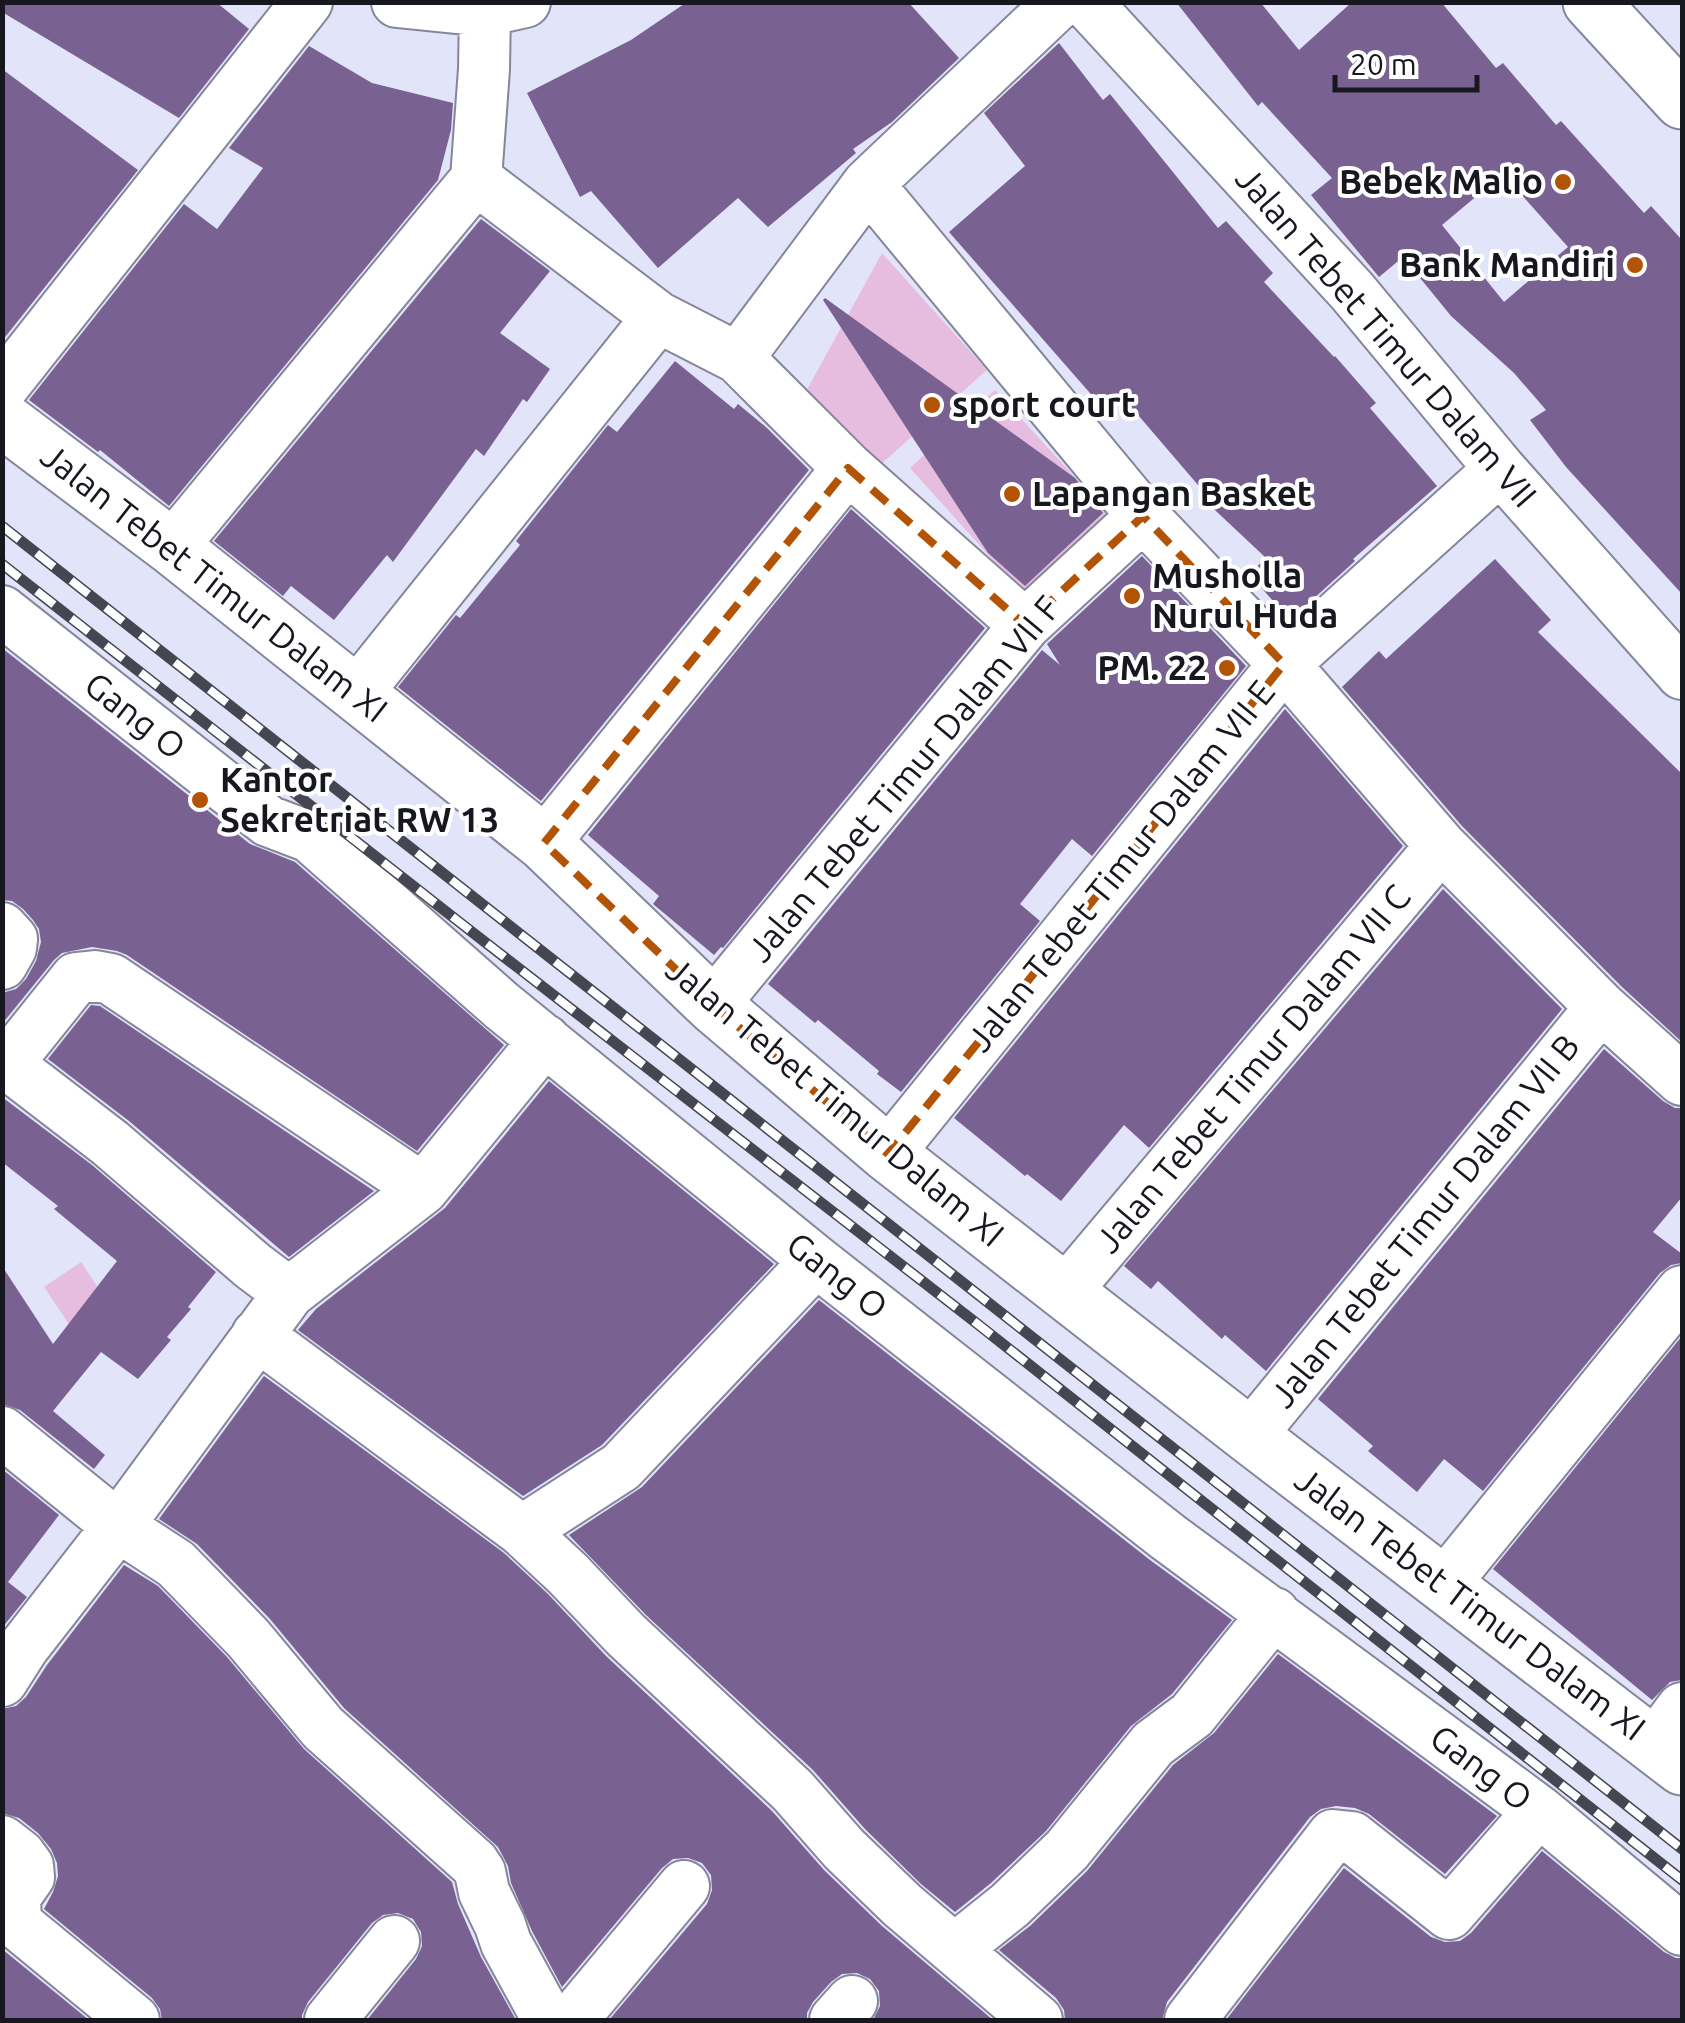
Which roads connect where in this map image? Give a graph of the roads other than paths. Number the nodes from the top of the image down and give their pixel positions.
1 (307, 2) edge
2 (397, 2) edge
3 (1060, 2) edge
4 (1086, 2) edge
5 (1591, 2) edge
6 (506, 7) edge
7 (1682, 100) edge
8 (476, 179) junction
9 (868, 184) junction
10 (658, 317) junction
11 (738, 358) junction
12 (2, 388) edge
13 (2, 419) edge
14 (848, 468) junction
15 (1500, 469) junction
16 (1143, 516) junction
17 (172, 547) junction
18 (2, 611) edge
19 (1024, 625) junction
20 (1284, 664) junction
21 (1682, 674) edge
22 (356, 694) junction
23 (544, 844) junction
24 (1441, 846) junction
25 (2, 928) edge
26 (2, 964) edge
27 (713, 1005) junction
28 (1601, 1007) junction
29 (545, 1040) junction
30 (6, 1062) edge
31 (1682, 1080) edge
32 (888, 1154) junction
33 (423, 1189) junction
34 (816, 1261) junction
35 (1682, 1291) edge
36 (1066, 1292) junction
37 (289, 1293) junction
38 (257, 1335) junction
39 (2, 1432) edge
40 (1250, 1436) junction
41 (118, 1526) junction
42 (522, 1531) junction
43 (1445, 1583) junction
44 (1274, 1613) junction
45 (2, 1681) edge
46 (1673, 1740) edge
47 (1539, 1811) junction
48 (2, 1841) edge
49 (684, 1886) dead end
50 (1682, 1930) edge
51 (394, 1942) dead end
52 (955, 1948) junction
53 (134, 2020) edge
54 (330, 2020) edge
55 (548, 2020) edge
56 (572, 2020) edge
57 (1037, 2020) edge
58 (1190, 2020) edge

1 - 12 street
2 - 6 street
3 - 9 street
4 - 15 street, Jalan Tebet Timur Dalam VII
5 - 7 street
6 - 8 street
8 - 10 street
8 - 17 street
9 - 11 street
9 - 16 street
10 - 11 street
10 - 22 street
11 - 14 street
13 - 17 street, Jalan Tebet Timur Dalam XI
14 - 19 street
14 - 23 street
15 - 20 street, Jalan Tebet Timur Dalam VII E
15 - 21 street, Jalan Tebet Timur Dalam VII
16 - 19 street, Jalan Tebet Timur Dalam VII F
16 - 20 street
17 - 22 street, Jalan Tebet Timur Dalam XI
18 - 29 street, Gang O
19 - 27 street, Jalan Tebet Timur Dalam VII F
20 - 24 street
20 - 32 street, Jalan Tebet Timur Dalam VII E
22 - 23 street, Jalan Tebet Timur Dalam XI
23 - 27 street, Jalan Tebet Timur Dalam XI
24 - 28 street
24 - 36 street, Jalan Tebet Timur Dalam VII C
25 - 26 street
27 - 32 street, Jalan Tebet Timur Dalam XI
28 - 31 street
28 - 40 street, Jalan Tebet Timur Dalam VII B
29 - 33 street
29 - 34 street, Gang O
30 - 33 street
30 - 37 street
32 - 36 street, Jalan Tebet Timur Dalam XI
33 - 37 street
34 - 42 street
34 - 44 street, Gang O
35 - 43 street
36 - 40 street, Jalan Tebet Timur Dalam XI
37 - 38 street
38 - 41 street
38 - 42 street
39 - 41 street
40 - 43 street, Jalan Tebet Timur Dalam XI
41 - 45 street
41 - 55 street
42 - 52 street
43 - 46 street, Jalan Tebet Timur Dalam XI
44 - 47 street, Gang O
44 - 52 street
47 - 50 street, Gang O
47 - 58 street
48 - 53 street
49 - 56 street
51 - 54 street
52 - 57 street

